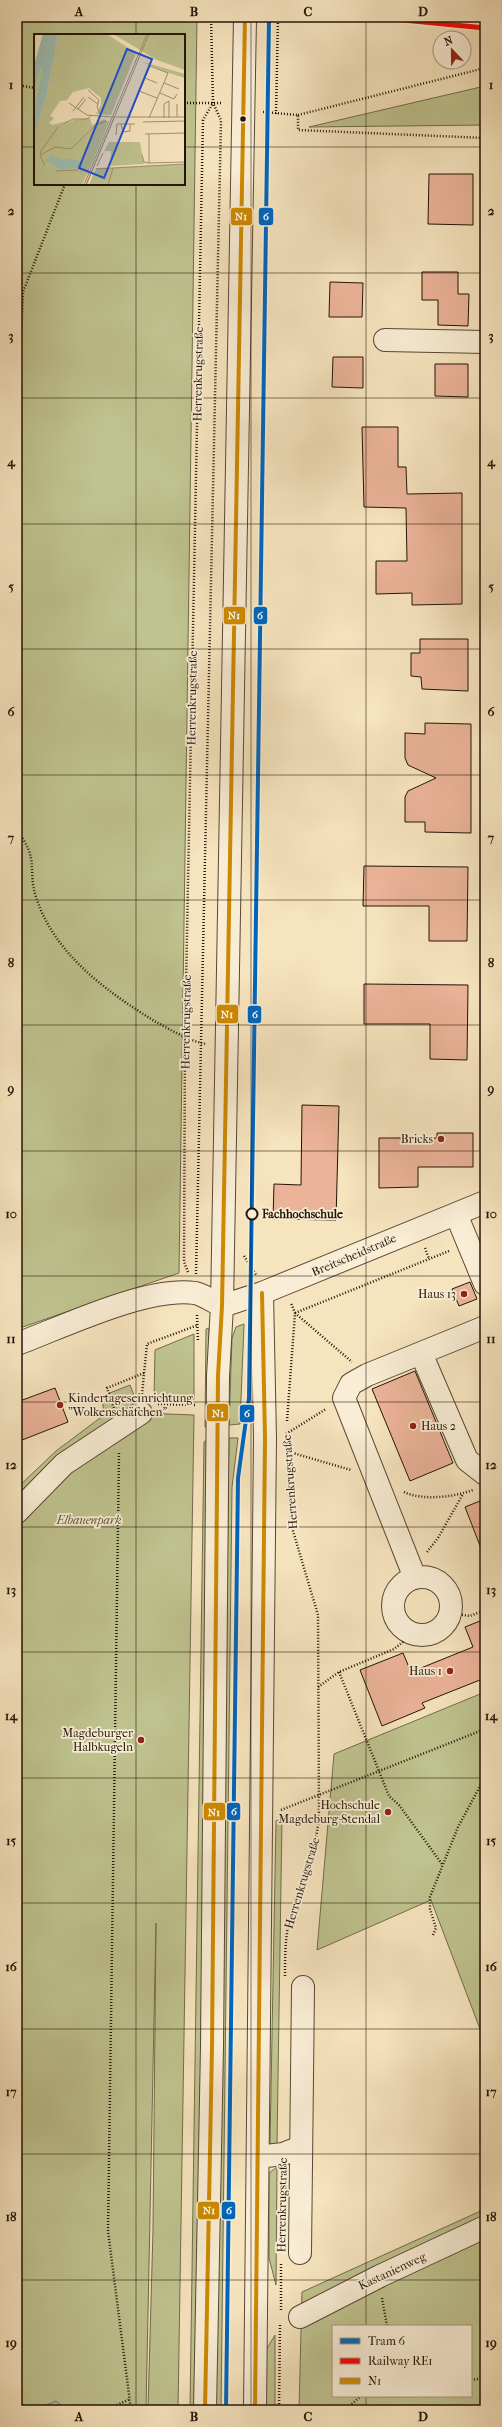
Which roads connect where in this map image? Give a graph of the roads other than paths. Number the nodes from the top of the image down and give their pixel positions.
1 (245, 17) edge
2 (385, 340) dead end
3 (485, 342) edge
4 (485, 1202) edge
5 (456, 1214) junction
6 (485, 1284) edge
7 (261, 1286) junction
8 (222, 1306) junction
9 (485, 1327) edge
10 (17, 1344) edge
11 (421, 1353) junction
12 (141, 1413) road end
13 (485, 1474) edge
14 (17, 1512) edge
15 (414, 1575) junction
16 (294, 1984) road end
17 (301, 2147) junction
18 (258, 2158) junction
19 (485, 2228) edge
20 (291, 2255) road end
21 (287, 2316) road end
22 (205, 2410) edge
23 (255, 2410) edge

1 - 8 street
2 - 3 street
4 - 5 street, Breitscheidstraße
5 - 6 street
5 - 7 street, Breitscheidstraße
7 - 8 street, Breitscheidstraße
7 - 18 street, Herrenkrugstraße
8 - 10 street
8 - 22 street
9 - 11 street
11 - 13 street
11 - 15 street
12 - 14 street
15 - 15 street
16 - 17 street
17 - 18 street
17 - 20 street
18 - 23 street, Herrenkrugstraße
19 - 21 street, Kastanienweg

